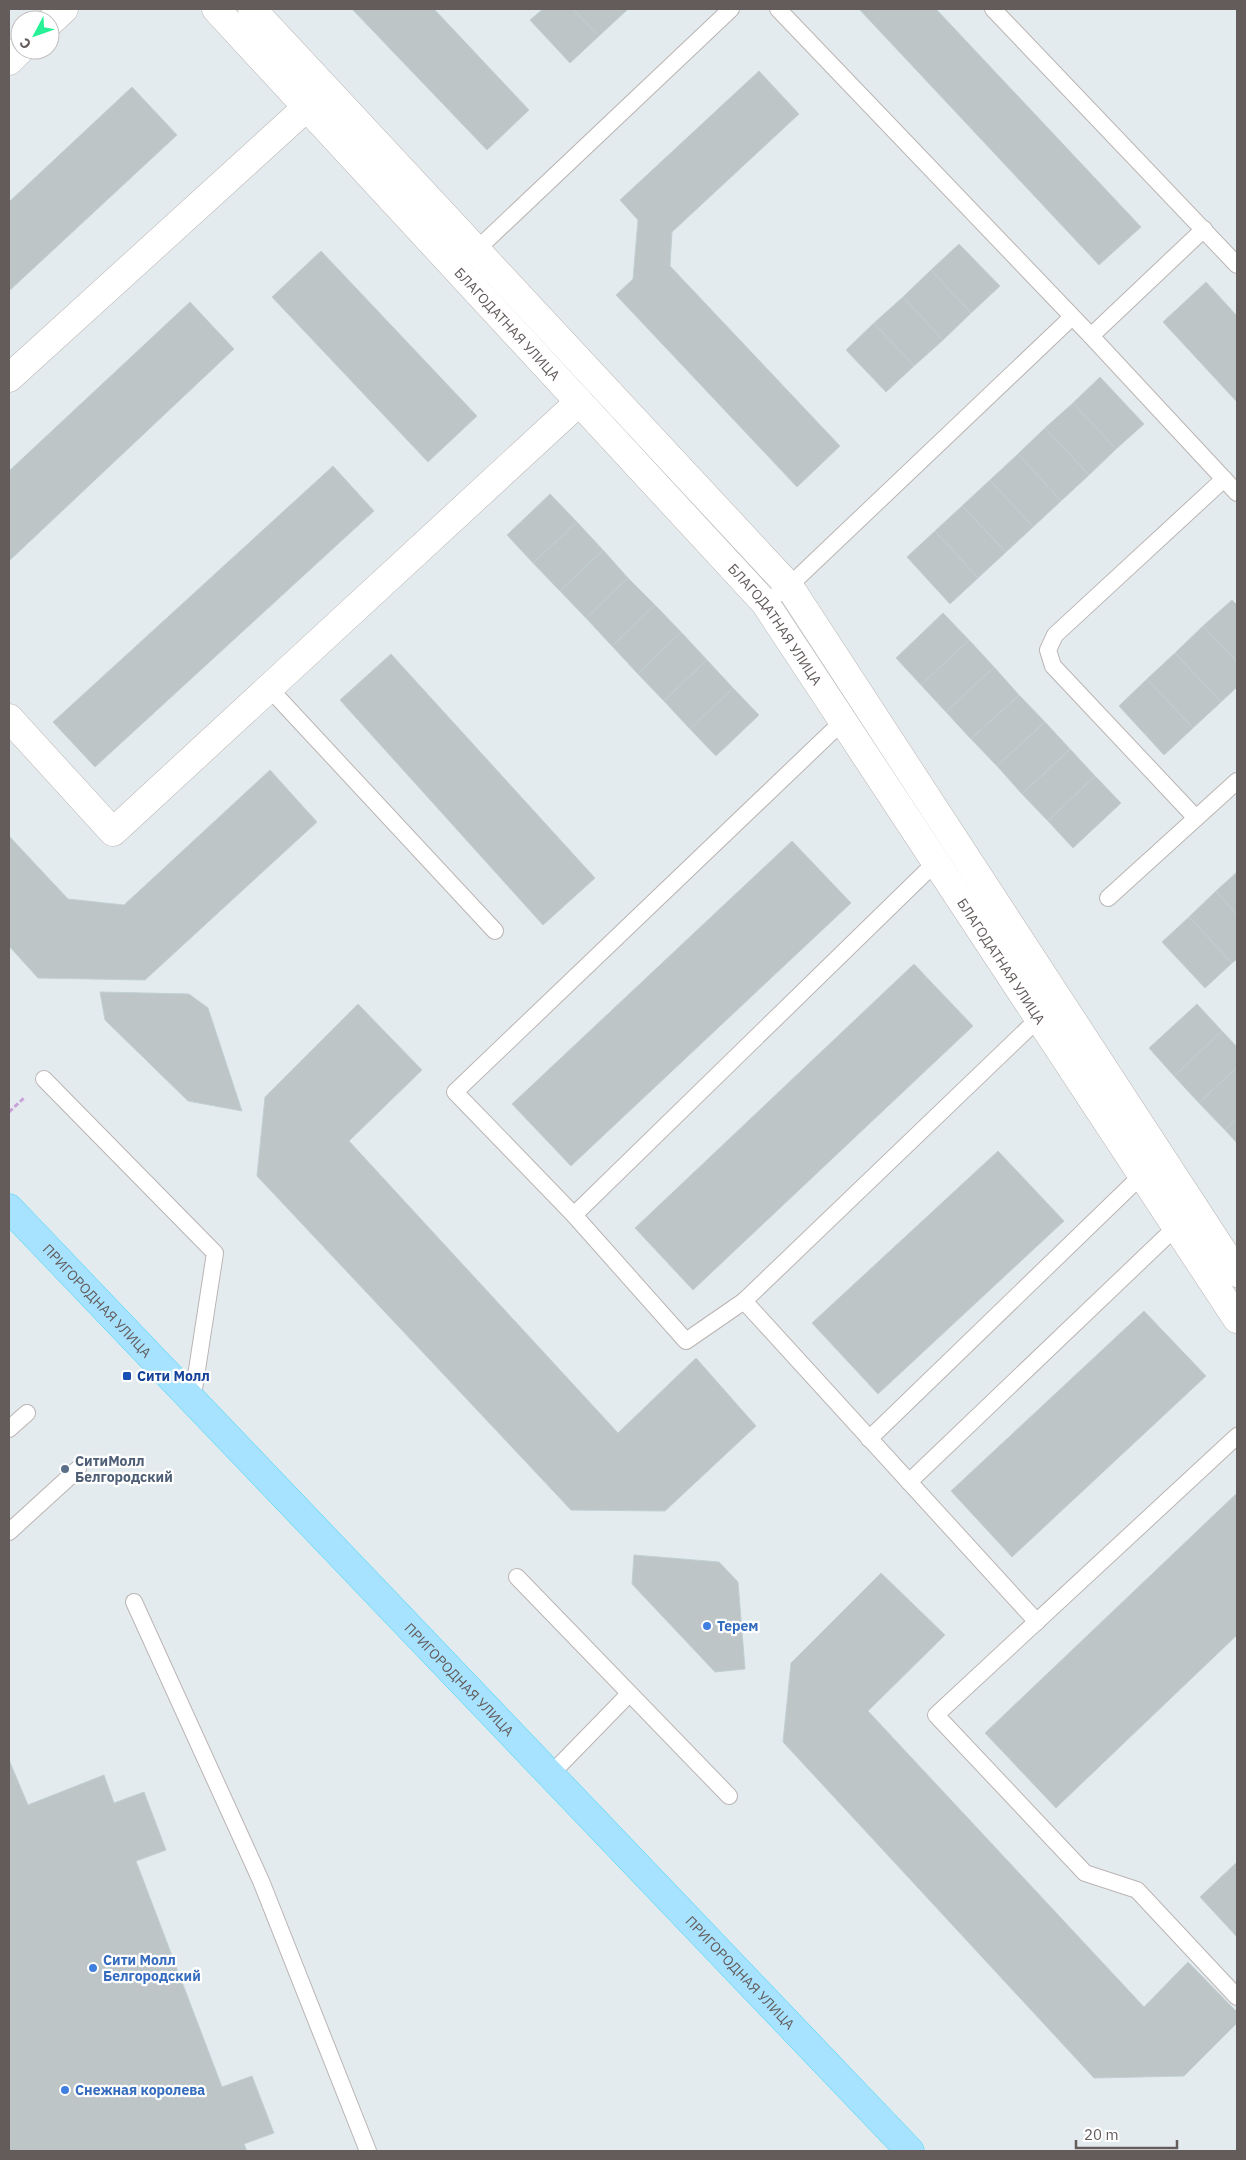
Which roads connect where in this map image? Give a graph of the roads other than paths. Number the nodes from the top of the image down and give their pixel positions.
1 (216, 9) edge
2 (252, 9) edge
3 (731, 9) edge
4 (778, 9) edge
5 (993, 9) edge
6 (306, 107) junction
7 (1204, 229) junction
8 (476, 250) junction
9 (1237, 265) edge
10 (456, 269) junction
11 (1072, 317) junction
12 (1091, 336) junction
13 (9, 378) edge
14 (579, 402) junction
15 (1224, 479) junction
16 (1237, 493) edge
17 (789, 586) junction
18 (765, 603) junction
19 (269, 688) junction
20 (9, 718) edge
21 (843, 721) junction
22 (1237, 781) edge
23 (1196, 818) junction
24 (936, 862) junction
25 (1108, 898) dead end
26 (495, 931) dead end
27 (1039, 1018) junction
28 (44, 1079) dead end
29 (1142, 1175) junction
30 (9, 1208) edge
31 (574, 1215) junction
32 (1176, 1227) junction
33 (1237, 1272) edge
34 (744, 1301) junction
35 (1237, 1319) edge
36 (192, 1402) junction
37 (27, 1413) dead end
38 (9, 1429) edge
39 (1237, 1436) edge
40 (869, 1439) junction
41 (78, 1469) dead end
42 (909, 1482) junction
43 (9, 1532) edge
44 (517, 1577) dead end
45 (134, 1602) dead end
46 (1037, 1622) junction
47 (630, 1694) junction
48 (551, 1774) junction
49 (729, 1796) dead end
50 (1237, 1997) edge
51 (368, 2151) edge
52 (910, 2151) edge

1 - 6 street, БЛАГОДАТНАЯ УЛИЦА
2 - 8 street, БЛАГОДАТНАЯ УЛИЦА
3 - 8 lane
4 - 11 lane
5 - 7 lane
6 - 10 street, БЛАГОДАТНАЯ УЛИЦА
6 - 13 street
7 - 9 lane
7 - 12 lane
8 - 10 lane
8 - 17 street, БЛАГОДАТНАЯ УЛИЦА
10 - 14 street, БЛАГОДАТНАЯ УЛИЦА
11 - 12 lane
11 - 17 lane
12 - 15 lane
14 - 18 street, БЛАГОДАТНАЯ УЛИЦА
14 - 19 street
15 - 16 lane
15 - 23 lane
17 - 18 lane
17 - 33 street, БЛАГОДАТНАЯ УЛИЦА
18 - 21 street, БЛАГОДАТНАЯ УЛИЦА
19 - 20 street
19 - 26 lane
21 - 24 street, БЛАГОДАТНАЯ УЛИЦА
21 - 31 lane
22 - 23 lane
23 - 25 lane
24 - 27 street, БЛАГОДАТНАЯ УЛИЦА
24 - 31 lane
27 - 29 street, БЛАГОДАТНАЯ УЛИЦА
27 - 34 lane
28 - 36 lane
29 - 32 street, БЛАГОДАТНАЯ УЛИЦА
29 - 40 lane
30 - 36 main road, ПРИГОРОДНАЯ УЛИЦА
31 - 34 lane
32 - 35 street, БЛАГОДАТНАЯ УЛИЦА
32 - 42 lane
34 - 40 lane
36 - 48 main road, ПРИГОРОДНАЯ УЛИЦА
37 - 38 lane
39 - 46 lane
40 - 42 lane
41 - 43 lane
42 - 46 lane
44 - 47 lane
45 - 51 lane
46 - 50 lane
47 - 48 lane
47 - 49 lane
48 - 52 main road, ПРИГОРОДНАЯ УЛИЦА

